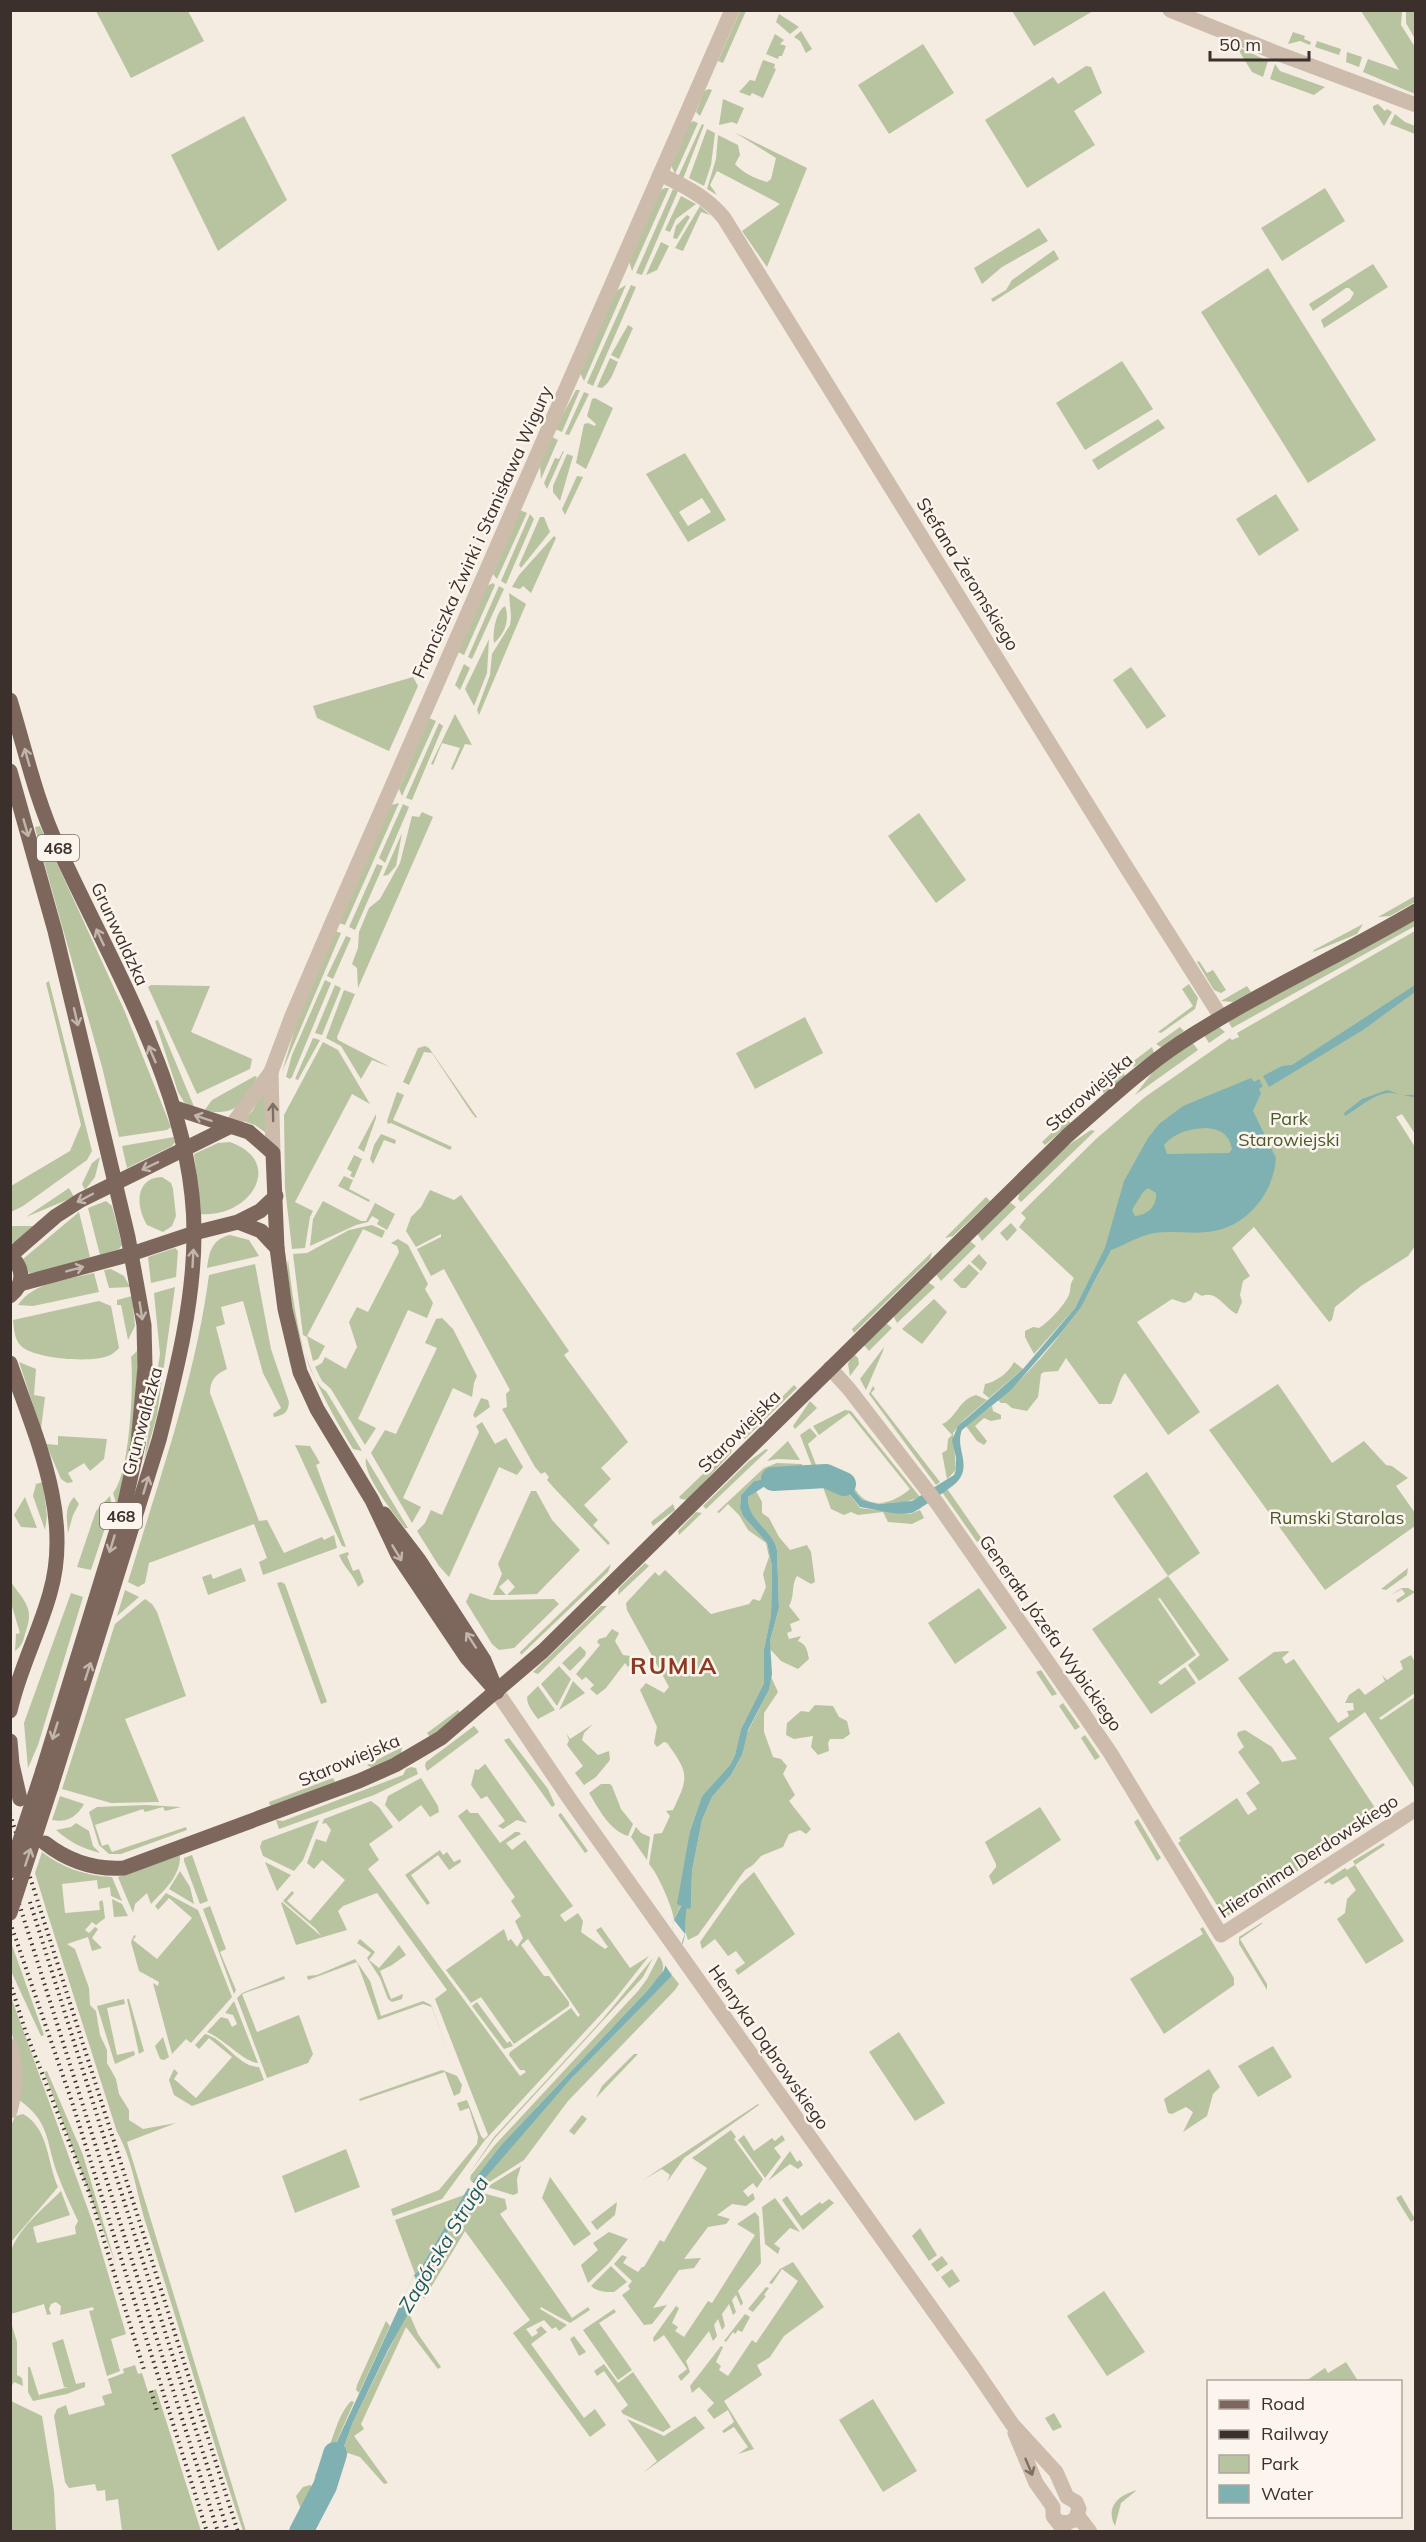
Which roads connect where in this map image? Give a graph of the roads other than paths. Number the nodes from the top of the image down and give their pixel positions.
1 (732, 10) edge
2 (1170, 10) edge
3 (1416, 105) edge
4 (660, 174) junction
5 (10, 700) edge
6 (10, 771) edge
7 (1416, 911) edge
8 (1221, 1017) junction
9 (271, 1072) junction
10 (175, 1108) junction
11 (231, 1126) junction
12 (184, 1149) junction
13 (273, 1153) junction
14 (115, 1183) junction
15 (276, 1196) junction
16 (238, 1222) junction
17 (194, 1233) junction
18 (277, 1248) junction
19 (131, 1254) junction
20 (11, 1255) edge
21 (15, 1290) edge
22 (10, 1363) edge
23 (830, 1368) junction
24 (496, 1692) junction
25 (10, 1711) edge
26 (10, 1741) edge
27 (21, 1799) dead end
28 (1416, 1809) edge
29 (45, 1843) dead end
30 (10, 1871) edge
31 (10, 1913) edge
32 (1221, 1935) joint
33 (10, 2046) edge
34 (10, 2111) edge
35 (1012, 2424) junction
36 (1067, 2497) junction
37 (1053, 2507) junction
38 (1078, 2516) junction
39 (1063, 2527) edge
40 (1090, 2532) edge

1 - 4 street, Franciszka Żwirki i Stanisława Wigury
2 - 3 street
4 - 8 street, Stefana Żeromskiego
4 - 9 street, Franciszka Żwirki i Stanisława Wigury
10 -> 5 main road, Grunwaldzka / 468
6 -> 14 main road, Grunwaldzka / 468
7 - 8 main road, Starowiejska
8 - 23 main road, Starowiejska
9 - 11 street, Franciszka Żwirki i Stanisława Wigury
13 -> 9 street, Franciszka Żwirki i Stanisława Wigury
11 -> 10 main road
10 - 12 main road, Grunwaldzka / 468
11 - 12 main road, Franciszka Żwirki i Stanisława Wigury
11 - 13 main road
12 -> 14 main road
12 - 17 main road, Grunwaldzka / 468
13 - 15 main road, Franciszka Żwirki i Stanisława Wigury
14 - 19 main road, Grunwaldzka / 468
14 -> 20 main road
15 - 16 main road
15 - 18 main road, Henryka Dąbrowskiego
16 - 17 main road
16 - 18 main road
17 - 19 main road
31 -> 17 main road, Grunwaldzka / 468, bridge
18 - 24 main road, Henryka Dąbrowskiego
21 -> 19 main road
19 -> 30 main road, Grunwaldzka / 468, bridge
20 - 21 main road
22 - 25 main road
23 - 24 main road, Starowiejska
23 - 32 street, Generała Józefa Wybickiego
24 - 29 main road, Starowiejska
24 - 35 street, Henryka Dąbrowskiego
26 - 27 main road
28 - 32 street, Hieronima Derdowskiego
33 - 34 street
35 - 36 street, Henryka Dąbrowskiego
35 -> 37 street, Henryka Dąbrowskiego
36 - 37 street
36 - 38 street, Henryka Dąbrowskiego
37 - 39 street, Henryka Dąbrowskiego
38 - 39 street, Henryka Dąbrowskiego
38 - 40 street, Henryka Dąbrowskiego

